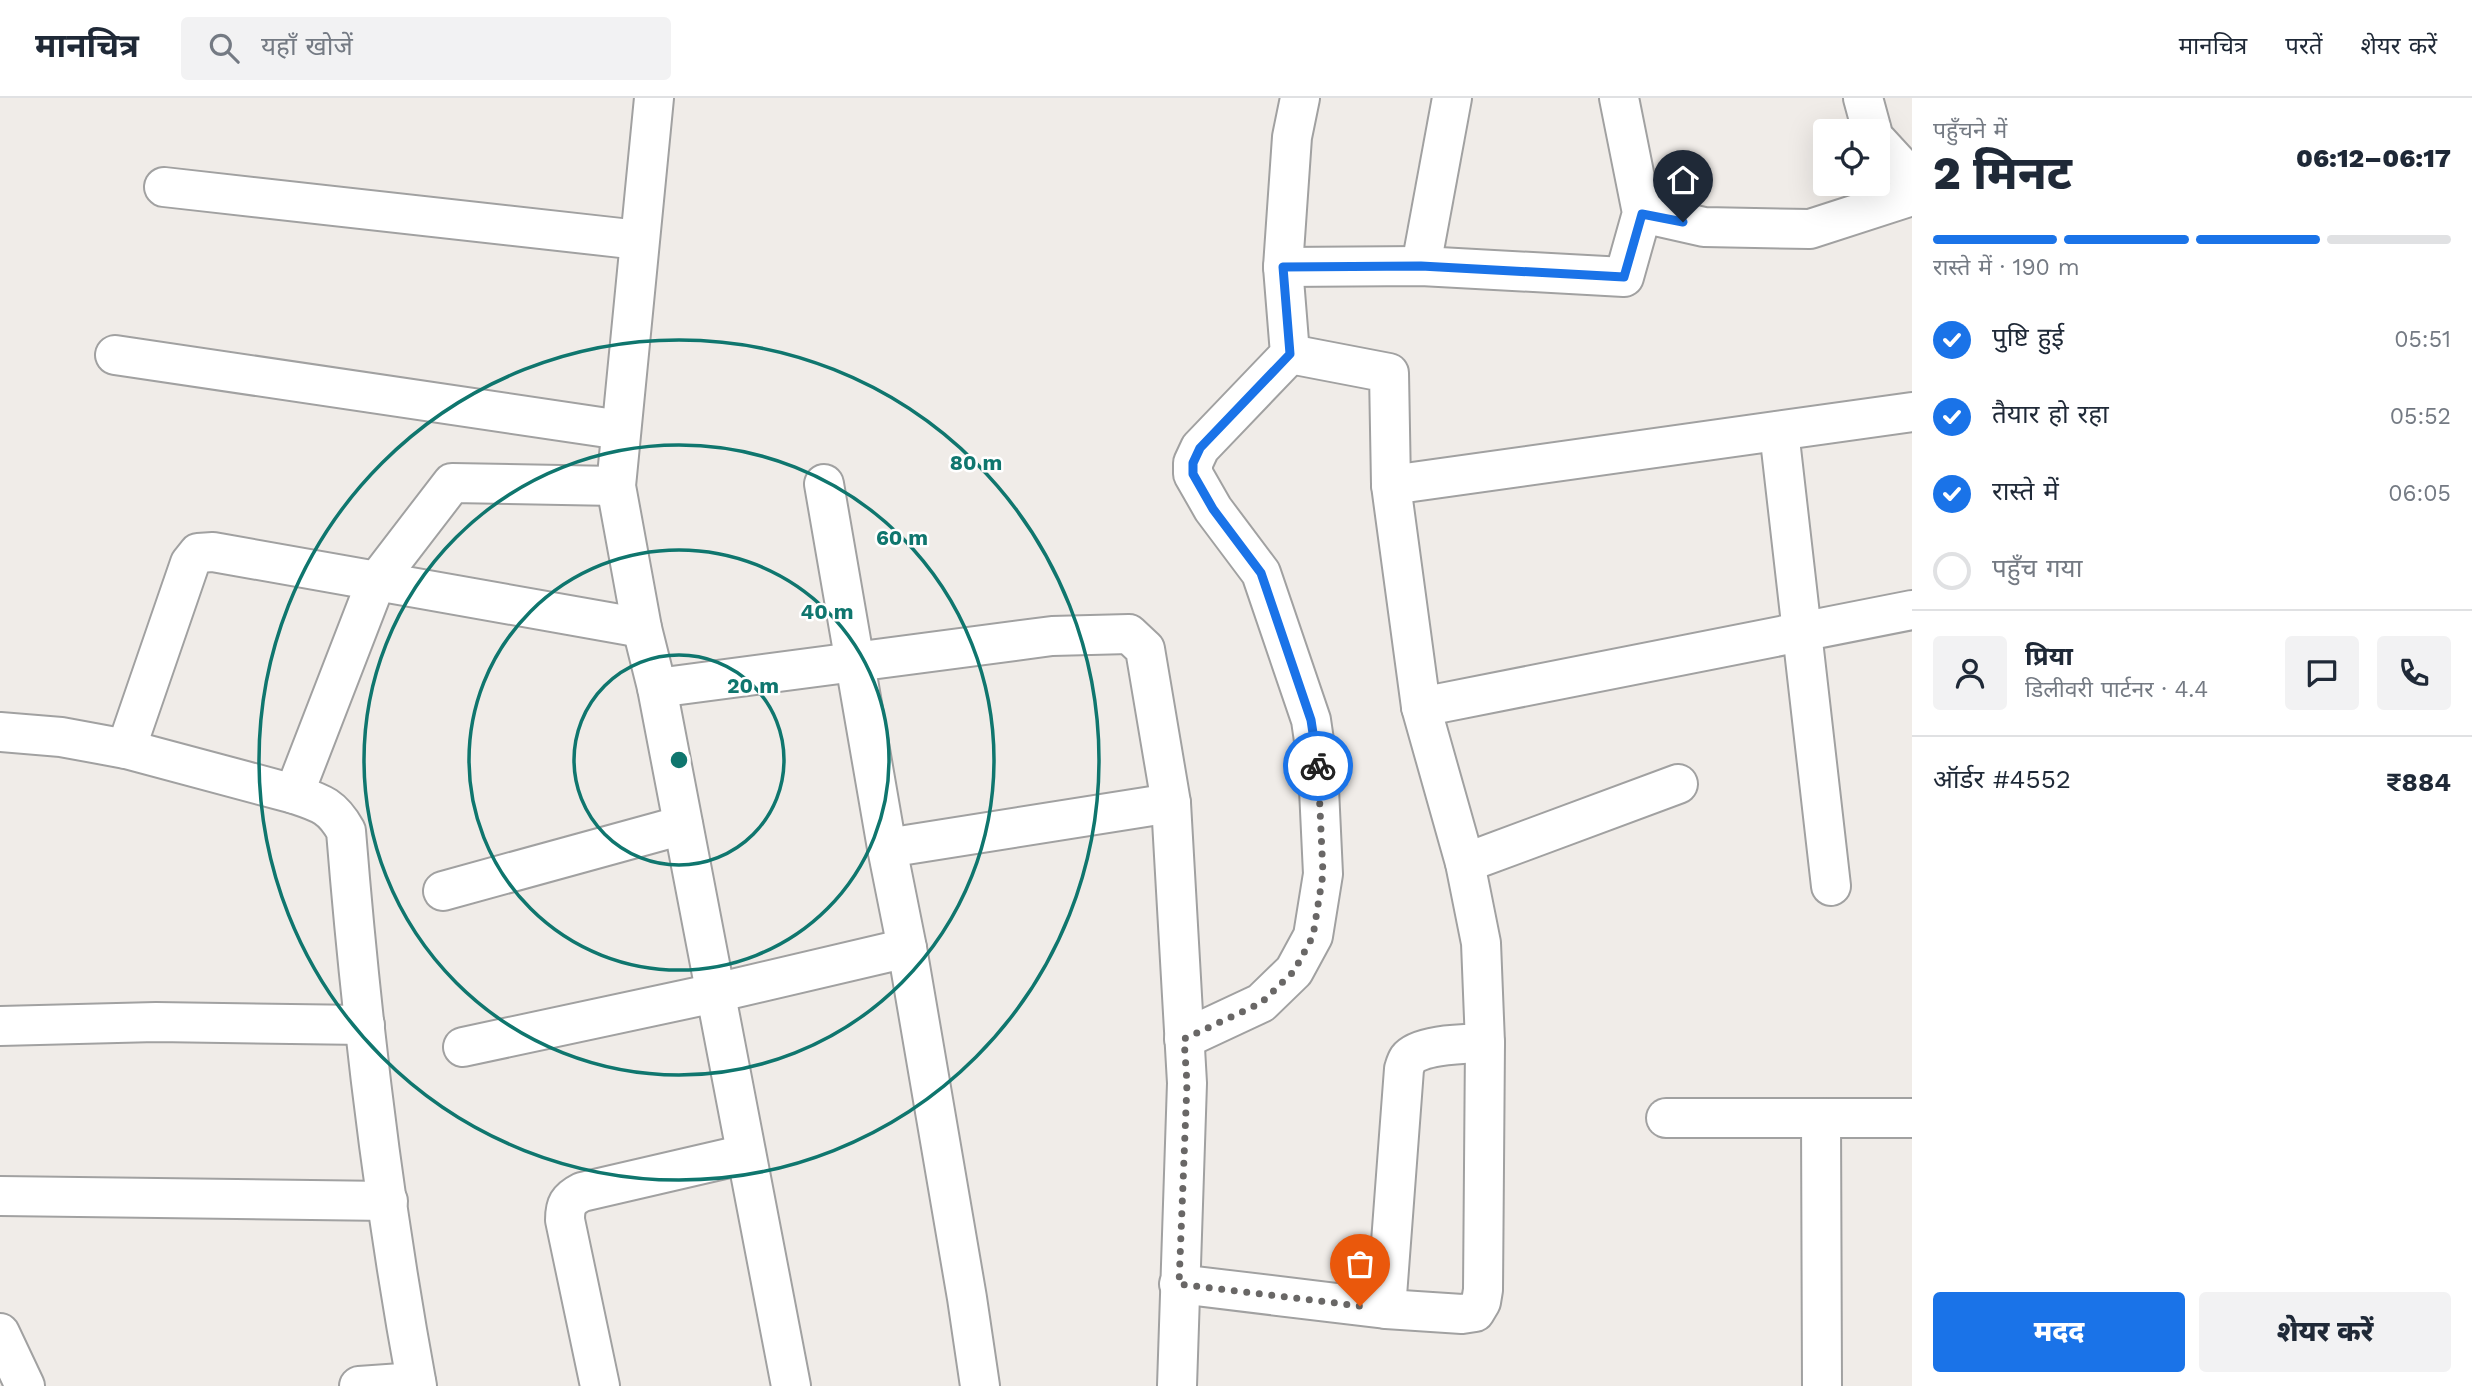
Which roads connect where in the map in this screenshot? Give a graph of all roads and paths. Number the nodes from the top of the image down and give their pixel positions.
1 (654, 98) edge
2 (1300, 98) edge
3 (1452, 98) edge
4 (1619, 98) edge
5 (1863, 98) edge
6 (1869, 119) edge
7 (1890, 155) edge
8 (1912, 179) edge
9 (164, 187) dead end
10 (1912, 196) edge
11 (1642, 214) junction
12 (639, 240) junction
13 (1421, 266) junction
14 (1283, 267) junction
15 (1290, 354) junction
16 (114, 355) dead end
17 (1912, 412) edge
18 (621, 430) junction
19 (1779, 431) junction
20 (824, 484) dead end
21 (1391, 485) junction
22 (615, 486) junction
23 (376, 582) junction
24 (1912, 610) edge
25 (642, 628) junction
26 (1802, 632) junction
27 (854, 661) junction
28 (657, 688) junction
29 (1421, 707) junction
30 (0, 732) edge
31 (126, 749) junction
32 (1678, 784) dead end
33 (294, 794) junction
34 (1171, 803) junction
35 (683, 825) junction
36 (887, 848) junction
37 (1465, 863) junction
38 (1831, 886) dead end
39 (443, 891) dead end
40 (907, 948) junction
41 (715, 993) junction
42 (365, 1025) junction
43 (0, 1026) edge
44 (1184, 1039) junction
45 (1485, 1043) junction
46 (463, 1047) dead end
47 (1666, 1118) dead end
48 (1821, 1118) junction
49 (1912, 1118) edge
50 (746, 1154) junction
51 (0, 1196) edge
52 (387, 1201) junction
53 (1179, 1284) junction
54 (1386, 1309) junction
55 (0, 1333) edge
56 (417, 1384) edge
57 (25, 1386) edge
58 (359, 1386) edge
59 (600, 1386) edge
60 (791, 1386) edge
61 (980, 1386) edge
62 (1177, 1386) edge
63 (1822, 1386) edge

1 - 12 street
2 - 14 street
3 - 13 street
4 - 11 street
5 - 6 street
7 - 8 street
9 - 12 street
10 - 11 street
11 - 13 street
12 - 18 street
13 - 14 street
14 - 15 street
15 - 21 street
15 - 44 street
16 - 18 street
17 - 19 street
18 - 22 street
19 - 21 street
19 - 26 street
20 - 27 street
21 - 29 street
22 - 23 street
22 - 25 street
23 - 25 street
23 - 31 street
23 - 33 street
24 - 26 street
25 - 28 street
26 - 29 street
26 - 38 street
27 - 28 street
27 - 34 street
27 - 36 street
28 - 35 street
29 - 37 street
30 - 31 street
31 - 33 street
32 - 37 street
33 - 42 street
34 - 36 street
34 - 44 street
35 - 39 street
35 - 41 street
36 - 40 street
37 - 45 street
40 - 41 street
40 - 61 street
41 - 46 street
41 - 50 street
42 - 43 street
42 - 52 street
44 - 53 street
45 - 54 street
45 - 54 street
47 - 48 street
48 - 49 street
48 - 63 street
50 - 59 street
50 - 60 street
51 - 52 street
52 - 56 street
53 - 54 street
53 - 62 street
55 - 57 street
56 - 58 street

